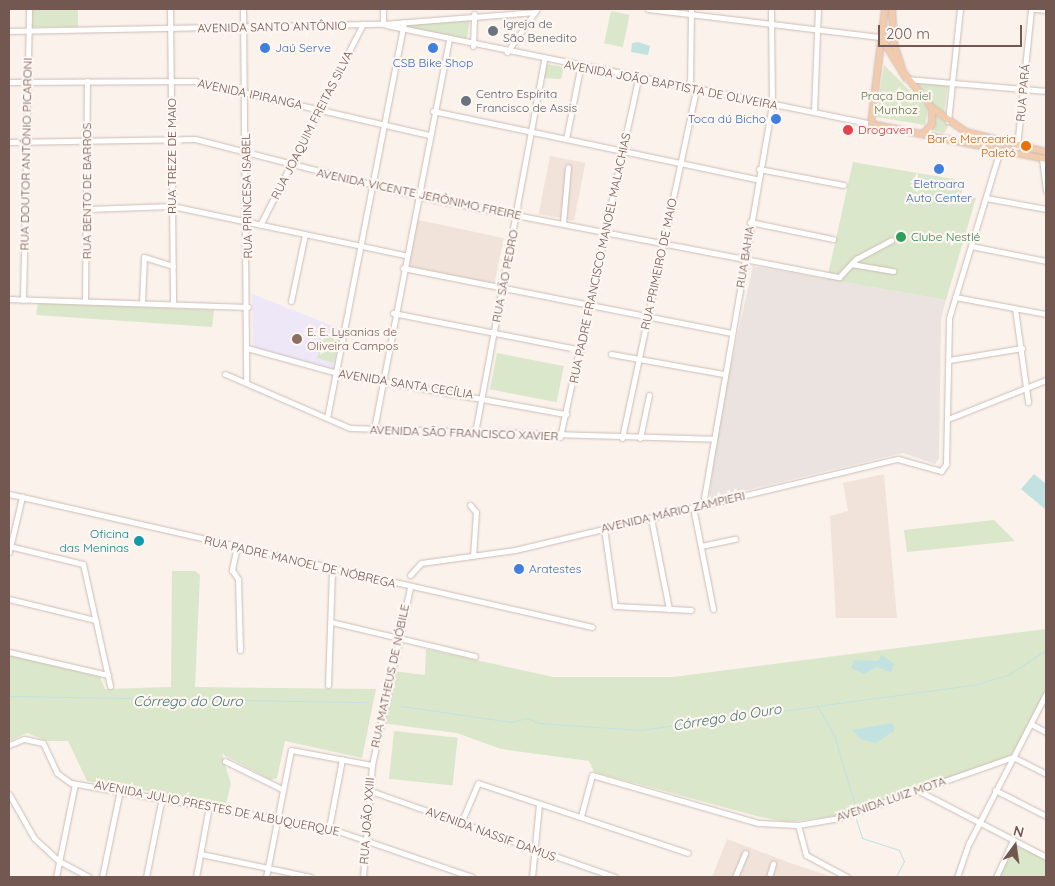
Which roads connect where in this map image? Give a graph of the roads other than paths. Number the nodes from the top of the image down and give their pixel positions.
1 (29, 9) edge
2 (170, 9) edge
3 (243, 9) edge
4 (383, 9) edge
5 (648, 9) edge
6 (771, 9) edge
7 (818, 9) edge
8 (885, 9) edge
9 (892, 9) edge
10 (960, 9) edge
11 (1030, 9) edge
12 (1035, 9) edge
13 (536, 10) edge
14 (1046, 10) edge
15 (691, 12) edge
16 (474, 14) junction
17 (404, 22) junction
18 (363, 24) junction
19 (383, 24) junction
20 (771, 24) junction
21 (244, 28) junction
22 (170, 29) junction
23 (29, 30) junction
24 (817, 30) junction
25 (9, 31) edge
26 (400, 31) junction
27 (882, 37) junction
28 (449, 41) junction
29 (472, 46) junction
30 (507, 52) junction
31 (544, 60) junction
32 (879, 62) junction
33 (895, 66) junction
34 (580, 68) junction
35 (907, 78) junction
36 (638, 79) junction
37 (87, 81) junction
38 (171, 81) junction
39 (9, 82) edge
40 (27, 82) junction
41 (952, 82) junction
42 (693, 89) junction
43 (1023, 89) junction
44 (246, 91) junction
45 (1046, 91) edge
46 (772, 105) junction
47 (932, 108) junction
48 (320, 110) junction
49 (433, 111) junction
50 (814, 112) junction
51 (948, 121) junction
52 (871, 124) junction
53 (384, 125) junction
54 (956, 127) junction
55 (530, 132) junction
56 (924, 133) junction
57 (428, 135) junction
58 (566, 139) junction
59 (952, 139) junction
60 (172, 140) junction
61 (87, 141) junction
62 (9, 142) edge
63 (27, 142) junction
64 (1018, 147) junction
65 (1000, 150) junction
66 (623, 151) junction
67 (246, 154) junction
68 (1045, 156) edge
69 (680, 163) junction
70 (291, 166) junction
71 (568, 167) dead end
72 (758, 169) junction
73 (757, 179) junction
74 (844, 185) dead end
75 (372, 186) junction
76 (1046, 191) edge
77 (417, 196) junction
78 (986, 198) junction
79 (172, 206) junction
80 (87, 209) junction
81 (563, 209) junction
82 (1046, 209) edge
83 (516, 214) junction
84 (248, 222) junction
85 (555, 222) junction
86 (750, 222) junction
87 (563, 223) junction
88 (260, 224) junction
89 (603, 232) junction
90 (305, 234) junction
91 (833, 238) dead end
92 (890, 240) dead end
93 (664, 244) junction
94 (361, 246) junction
95 (971, 246) junction
96 (405, 255) junction
97 (744, 259) junction
98 (1046, 261) edge
99 (851, 264) junction
100 (173, 266) junction
101 (403, 268) junction
102 (893, 271) dead end
103 (502, 288) junction
104 (955, 297) junction
105 (9, 299) edge
106 (23, 300) junction
107 (86, 301) junction
108 (291, 301) dead end
109 (142, 303) junction
110 (173, 304) junction
111 (589, 306) junction
112 (248, 307) junction
113 (1015, 308) junction
114 (393, 313) junction
115 (1046, 314) edge
116 (647, 317) junction
117 (494, 332) junction
118 (732, 333) junction
119 (247, 348) junction
120 (1022, 348) junction
121 (581, 350) junction
122 (612, 354) dead end
123 (638, 360) junction
124 (949, 360) junction
125 (337, 373) junction
126 (225, 374) dead end
127 (723, 374) junction
128 (383, 378) junction
129 (1046, 380) edge
130 (246, 383) junction
131 (1026, 388) junction
132 (649, 395) dead end
133 (481, 396) junction
134 (1028, 402) dead end
135 (566, 414) junction
136 (327, 418) junction
137 (948, 419) junction
138 (374, 429) junction
139 (475, 433) junction
140 (560, 436) junction
141 (622, 438) junction
142 (640, 438) junction
143 (713, 440) junction
144 (9, 494) edge
145 (22, 497) junction
146 (703, 504) junction
147 (470, 505) dead end
148 (693, 507) junction
149 (651, 518) junction
150 (604, 528) junction
151 (735, 539) dead end
152 (237, 546) junction
153 (701, 546) junction
154 (9, 548) edge
155 (473, 556) junction
156 (332, 569) junction
157 (410, 575) dead end
158 (410, 588) junction
159 (9, 599) edge
160 (669, 609) junction
161 (713, 609) dead end
162 (691, 610) dead end
163 (95, 620) junction
164 (330, 622) junction
165 (592, 627) dead end
166 (398, 638) junction
167 (240, 650) dead end
168 (9, 652) edge
169 (475, 656) dead end
170 (108, 675) junction
171 (328, 685) dead end
172 (110, 686) dead end
173 (1046, 694) edge
174 (1031, 724) junction
175 (1046, 732) edge
176 (9, 746) edge
177 (1013, 757) junction
178 (342, 759) junction
179 (225, 761) dead end
180 (372, 766) junction
181 (1046, 774) edge
182 (75, 784) junction
183 (282, 789) junction
184 (120, 790) junction
185 (368, 790) junction
186 (918, 790) junction
187 (995, 790) junction
188 (9, 794) edge
189 (162, 798) junction
190 (540, 804) junction
191 (209, 806) junction
192 (581, 816) junction
193 (1046, 816) edge
194 (276, 818) junction
195 (461, 823) junction
196 (979, 823) junction
197 (798, 825) junction
198 (329, 828) junction
199 (364, 839) junction
200 (1013, 840) junction
201 (536, 851) junction
202 (688, 853) dead end
203 (745, 853) dead end
204 (201, 854) junction
205 (1046, 857) edge
206 (59, 861) junction
207 (773, 864) dead end
208 (268, 868) junction
209 (56, 877) edge
210 (89, 877) edge
211 (102, 877) edge
212 (146, 877) edge
213 (196, 877) edge
214 (266, 877) edge
215 (311, 877) edge
216 (363, 877) edge
217 (472, 877) edge
218 (532, 877) edge
219 (615, 877) edge
220 (735, 877) edge
221 (769, 877) edge
222 (847, 877) edge
223 (957, 877) edge
224 (996, 877) edge

1 - 23 street, RUA DOUTOR ANTÔNIO PICARONI
2 - 22 street, RUA TREZE DE MAIO
3 - 21 street, RUA PRINCESA ISABEL
4 - 19 street
5 - 15 street
6 - 20 street, RUA BAHIA
7 - 24 street
8 - 27 main road
9 - 35 main road
10 - 41 street
11 - 43 street, RUA PARÁ
12 - 14 street
13 - 16 street, AVENIDA SANTO ANTÔNIO
13 - 30 street
15 - 20 street
15 - 42 street, RUA PRIMEIRO DE MAIO
16 - 17 street, AVENIDA SANTO ANTÔNIO
16 - 29 street
17 - 19 street, AVENIDA SANTO ANTÔNIO
17 - 26 street
18 - 19 street, AVENIDA SANTO ANTÔNIO
18 - 21 street, AVENIDA SANTO ANTÔNIO
18 - 48 street, RUA JOAQUIM FREITAS SILVA
19 - 26 street, AVENIDA JOÃO BAPTISTA DE OLIVEIRA
20 - 24 street
20 - 46 street, RUA BAHIA
21 - 22 street, AVENIDA SANTO ANTÔNIO
21 - 44 street, RUA PRINCESA ISABEL
22 - 23 street, AVENIDA SANTO ANTÔNIO
22 - 38 street, RUA TREZE DE MAIO
23 - 25 street, AVENIDA SANTO ANTÔNIO
23 - 40 street, RUA DOUTOR ANTÔNIO PICARONI
24 - 27 street
24 - 50 street
26 - 28 street, AVENIDA JOÃO BAPTISTA DE OLIVEIRA
26 - 53 street
27 - 32 main road
27 - 33 main road
28 - 29 street, AVENIDA JOÃO BAPTISTA DE OLIVEIRA
28 - 49 street
29 - 30 street, AVENIDA JOÃO BAPTISTA DE OLIVEIRA
30 - 31 street, AVENIDA JOÃO BAPTISTA DE OLIVEIRA
31 - 34 street, AVENIDA JOÃO BAPTISTA DE OLIVEIRA
31 - 55 street, RUA SÃO PEDRO
32 - 33 main road
32 - 52 main road
33 - 35 main road
34 - 36 street, AVENIDA JOÃO BAPTISTA DE OLIVEIRA
34 - 58 street
35 - 41 street
35 - 47 main road
36 - 42 street, AVENIDA JOÃO BAPTISTA DE OLIVEIRA
36 - 66 street, RUA PADRE FRANCISCO MANOEL MALACHIAS
37 - 38 street, AVENIDA IPIRANGA
37 - 40 street, AVENIDA IPIRANGA
37 - 61 street, RUA BENTO DE BARROS
38 - 44 street, AVENIDA IPIRANGA
38 - 60 street, RUA TREZE DE MAIO
39 - 40 street, AVENIDA IPIRANGA
40 - 63 street, RUA DOUTOR ANTÔNIO PICARONI
41 - 43 street
41 - 51 street
42 - 46 street, AVENIDA JOÃO BAPTISTA DE OLIVEIRA
42 - 69 street, RUA PRIMEIRO DE MAIO
43 - 45 street
43 - 64 street, RUA PARÁ
44 - 48 street, AVENIDA IPIRANGA
44 - 67 street, RUA PRINCESA ISABEL
46 - 50 street, AVENIDA JOÃO BAPTISTA DE OLIVEIRA
46 - 72 street, RUA BAHIA
47 - 51 main road
47 - 56 main road
48 - 53 street, AVENIDA IPIRANGA
48 - 70 street, RUA JOAQUIM FREITAS SILVA
49 - 55 street
49 - 57 street
50 - 52 street, AVENIDA JOÃO BAPTISTA DE OLIVEIRA
51 - 54 main road
52 - 56 main road
53 - 57 street, AVENIDA IPIRANGA
53 - 75 street
54 - 59 main road
54 - 64 main road
55 - 58 street
55 - 83 street, RUA SÃO PEDRO
56 - 59 main road
57 - 77 street
58 - 66 street
59 - 65 main road
60 - 61 street, AVENIDA VICENTE JERÔNIMO FREIRE
60 - 67 street, AVENIDA VICENTE JERÔNIMO FREIRE
60 - 79 street, RUA TREZE DE MAIO
61 - 63 street, AVENIDA VICENTE JERÔNIMO FREIRE
61 - 80 street, RUA BENTO DE BARROS
62 - 63 street, AVENIDA VICENTE JERÔNIMO FREIRE
63 - 106 street, RUA DOUTOR ANTÔNIO PICARONI
64 - 68 main road
65 - 68 main road
65 - 78 street
66 - 69 street
66 - 89 street, RUA PADRE FRANCISCO MANOEL MALACHIAS
67 - 70 street, AVENIDA VICENTE JERÔNIMO FREIRE
67 - 84 street, RUA PRINCESA ISABEL
68 - 76 street
69 - 73 street
69 - 93 street, RUA PRIMEIRO DE MAIO
70 - 75 street, AVENIDA VICENTE JERÔNIMO FREIRE
70 - 88 street, RUA JOAQUIM FREITAS SILVA
71 - 81 street
72 - 73 street, RUA BAHIA
72 - 74 street
73 - 86 street, RUA BAHIA
75 - 77 street, AVENIDA VICENTE JERÔNIMO FREIRE
75 - 94 street
77 - 83 street, AVENIDA VICENTE JERÔNIMO FREIRE
77 - 96 street
78 - 82 street
78 - 95 street
79 - 80 street
79 - 84 street
79 - 100 street, RUA TREZE DE MAIO
80 - 107 street, RUA BENTO DE BARROS
81 - 85 street
81 - 87 street
83 - 85 street, AVENIDA VICENTE JERÔNIMO FREIRE
83 - 103 street, RUA SÃO PEDRO
84 - 88 street
84 - 112 street, RUA PRINCESA ISABEL
85 - 87 street, AVENIDA VICENTE JERÔNIMO FREIRE
86 - 91 street
86 - 97 street, RUA BAHIA
87 - 89 street, AVENIDA VICENTE JERÔNIMO FREIRE
88 - 90 street
89 - 93 street, AVENIDA VICENTE JERÔNIMO FREIRE
89 - 111 street, RUA PADRE FRANCISCO MANOEL MALACHIAS
90 - 94 street
90 - 108 street
92 - 99 street
93 - 97 street, AVENIDA VICENTE JERÔNIMO FREIRE
93 - 116 street, RUA PRIMEIRO DE MAIO
94 - 96 street
94 - 125 street
95 - 98 street
95 - 104 street
96 - 101 street
97 - 99 street, AVENIDA VICENTE JERÔNIMO FREIRE
97 - 118 street, RUA BAHIA
99 - 102 street
100 - 109 street
100 - 110 street, RUA TREZE DE MAIO
101 - 103 street
101 - 114 street
103 - 111 street
103 - 117 street, RUA SÃO PEDRO
104 - 113 street
104 - 124 street
105 - 106 street
106 - 107 street
107 - 109 street
109 - 110 street
110 - 112 street
111 - 116 street
111 - 121 street, RUA PADRE FRANCISCO MANOEL MALACHIAS
112 - 119 street, RUA PRINCESA ISABEL
113 - 115 street
113 - 120 street
114 - 117 street
114 - 128 street
116 - 118 street
116 - 123 street, RUA PRIMEIRO DE MAIO
117 - 121 street
117 - 133 street, RUA SÃO PEDRO
118 - 127 street, RUA BAHIA
119 - 125 street, AVENIDA SANTA CECÍLIA
119 - 130 street, RUA PRINCESA ISABEL
120 - 124 street
120 - 131 street
121 - 135 street, RUA PADRE FRANCISCO MANOEL MALACHIAS
122 - 123 street
123 - 127 street
123 - 141 street, RUA PRIMEIRO DE MAIO
124 - 137 street
125 - 128 street, AVENIDA SANTA CECÍLIA
125 - 136 street
126 - 130 street, AVENIDA SÃO FRANCISCO XAVIER
127 - 143 street, RUA BAHIA
128 - 133 street, AVENIDA SANTA CECÍLIA
128 - 138 street
129 - 131 street
130 - 136 street, AVENIDA SÃO FRANCISCO XAVIER
131 - 134 street
131 - 137 street
132 - 142 street
133 - 135 street, AVENIDA SANTA CECÍLIA
133 - 139 street, RUA SÃO PEDRO
135 - 140 street, RUA PADRE FRANCISCO MANOEL MALACHIAS
136 - 138 street, AVENIDA SÃO FRANCISCO XAVIER
137 - 146 street, AVENIDA MÁRIO ZAMPIERI
138 - 139 street, AVENIDA SÃO FRANCISCO XAVIER
139 - 140 street, AVENIDA SÃO FRANCISCO XAVIER
140 - 141 street, AVENIDA SÃO FRANCISCO XAVIER
141 - 142 street, AVENIDA SÃO FRANCISCO XAVIER
142 - 143 street, AVENIDA SÃO FRANCISCO XAVIER
143 - 146 street, RUA BAHIA
144 - 145 street, RUA PADRE MANOEL DE NÓBREGA
145 - 152 street, RUA PADRE MANOEL DE NÓBREGA
145 - 154 street
146 - 148 street, AVENIDA MÁRIO ZAMPIERI
147 - 155 street
148 - 149 street, AVENIDA MÁRIO ZAMPIERI
148 - 153 street
149 - 150 street, AVENIDA MÁRIO ZAMPIERI
149 - 160 street
150 - 155 street, AVENIDA MÁRIO ZAMPIERI
150 - 160 street
151 - 153 street
152 - 156 street, RUA PADRE MANOEL DE NÓBREGA
152 - 167 street
153 - 161 street
154 - 163 street
155 - 157 street, AVENIDA MÁRIO ZAMPIERI
156 - 158 street, RUA PADRE MANOEL DE NÓBREGA
156 - 164 street
158 - 165 street, RUA PADRE MANOEL DE NÓBREGA
158 - 166 street, RUA MATHEUS DE NÓBILE
159 - 163 street
160 - 162 street
163 - 170 street
164 - 166 street
164 - 171 street
166 - 169 street
166 - 180 street, RUA MATHEUS DE NÓBILE
168 - 170 street
170 - 172 street
173 - 174 street
174 - 175 street
174 - 177 street
176 - 182 street
177 - 181 street
177 - 186 street, AVENIDA LUIZ MOTA
177 - 187 street
178 - 180 street
178 - 183 street
178 - 198 street
179 - 183 street
180 - 185 street, RUA JOÃO XXIII
182 - 184 street, AVENIDA JULIO PRESTES DE ALBUQUERQUE
182 - 206 street
183 - 194 street
184 - 189 street, AVENIDA JULIO PRESTES DE ALBUQUERQUE
184 - 211 street
185 - 195 street, AVENIDA NASSIF DAMUS
185 - 199 street, RUA JOÃO XXIII
186 - 196 street
186 - 197 street, AVENIDA LUIZ MOTA
187 - 193 street
187 - 196 street
188 - 206 street
189 - 191 street, AVENIDA JULIO PRESTES DE ALBUQUERQUE
189 - 212 street
190 - 192 street
190 - 195 street
190 - 201 street
191 - 194 street, AVENIDA JULIO PRESTES DE ALBUQUERQUE
191 - 204 street
192 - 197 street, AVENIDA LUIZ MOTA
192 - 202 street
194 - 198 street, AVENIDA JULIO PRESTES DE ALBUQUERQUE
194 - 208 street
195 - 201 street, AVENIDA NASSIF DAMUS
196 - 200 street
196 - 223 street
197 - 222 street
198 - 199 street, AVENIDA JULIO PRESTES DE ALBUQUERQUE
199 - 216 street, RUA JOÃO XXIII
199 - 217 street, AVENIDA JULIO PRESTES DE ALBUQUERQUE
200 - 205 street
200 - 224 street
201 - 218 street
201 - 219 street, AVENIDA NASSIF DAMUS
203 - 220 street
204 - 208 street
204 - 213 street
206 - 209 street
206 - 210 street
207 - 221 street
208 - 214 street
208 - 215 street

